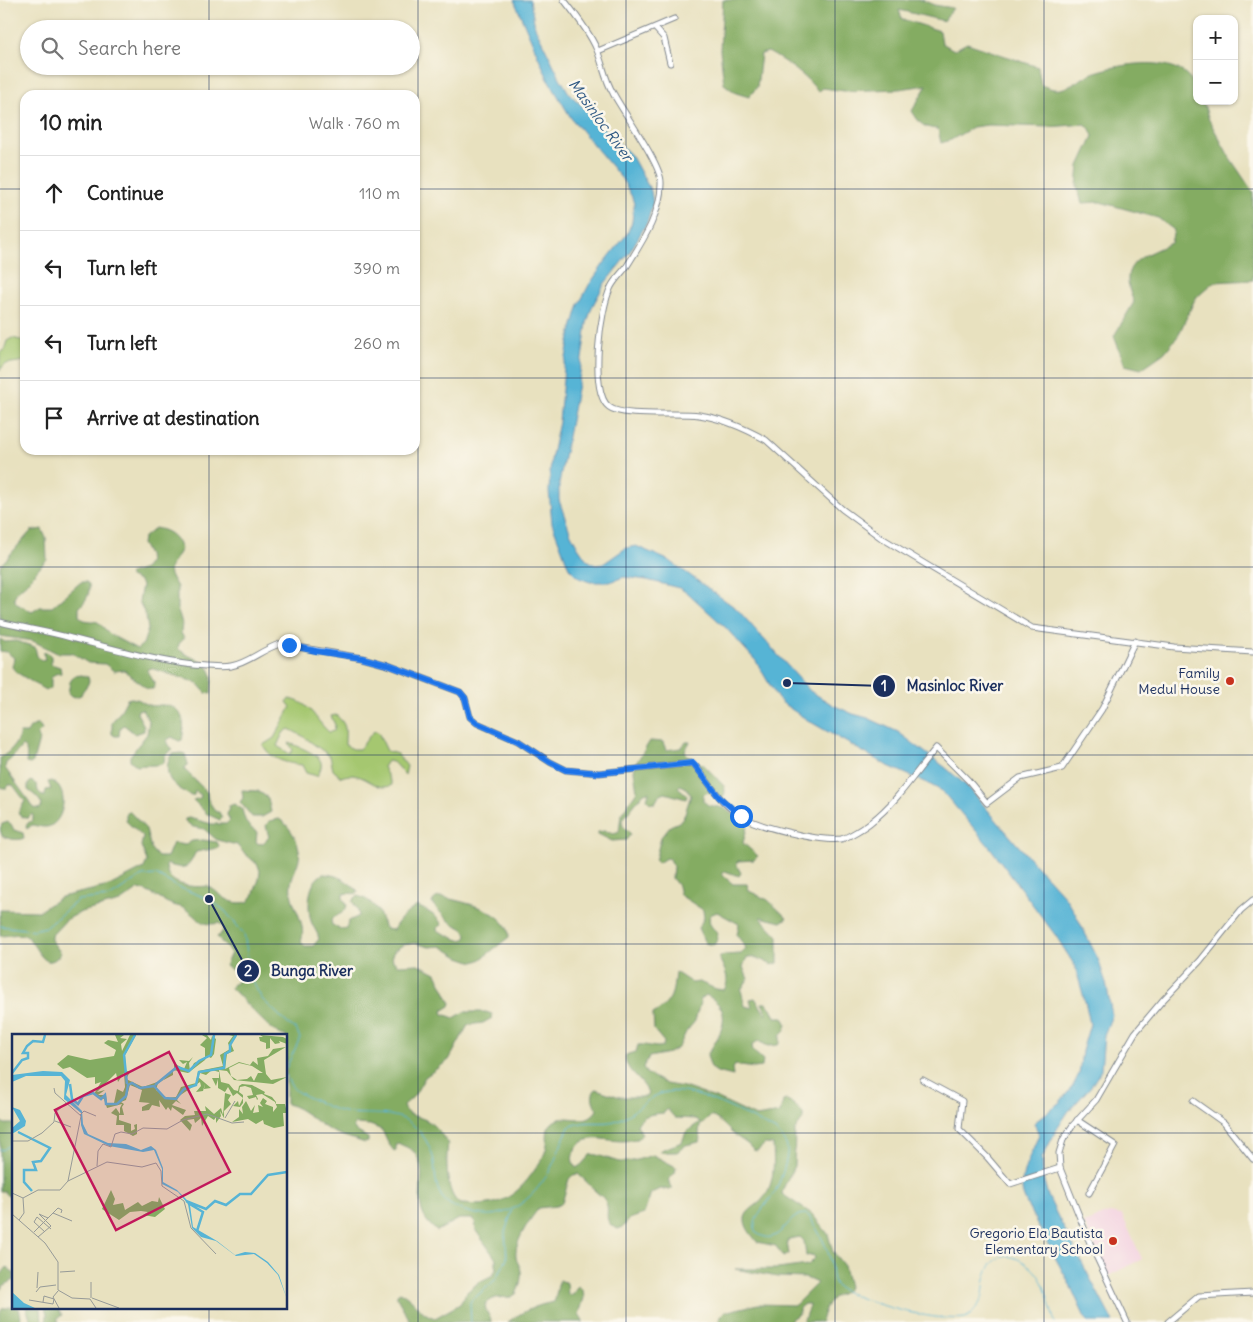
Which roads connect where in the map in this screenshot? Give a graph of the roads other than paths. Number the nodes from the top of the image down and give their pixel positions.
1 (566, 1) edge
2 (674, 19) dead end
3 (655, 28) junction
4 (598, 51) junction
5 (670, 64) dead end
6 (0, 622) edge
7 (1135, 642) junction
8 (1253, 652) edge
9 (1253, 900) edge
10 (923, 1080) dead end
11 (1192, 1101) dead end
12 (1077, 1120) junction
13 (1253, 1159) edge
14 (1060, 1168) junction
15 (1089, 1193) dead end
16 (1253, 1294) edge
17 (1127, 1322) edge
18 (1168, 1322) edge

1 - 4 street
2 - 3 street
3 - 4 street
3 - 5 street
4 - 7 street
6 - 7 street
7 - 8 street
9 - 12 street
10 - 14 street
11 - 13 street
12 - 14 street
12 - 15 street
14 - 17 street
16 - 18 street

